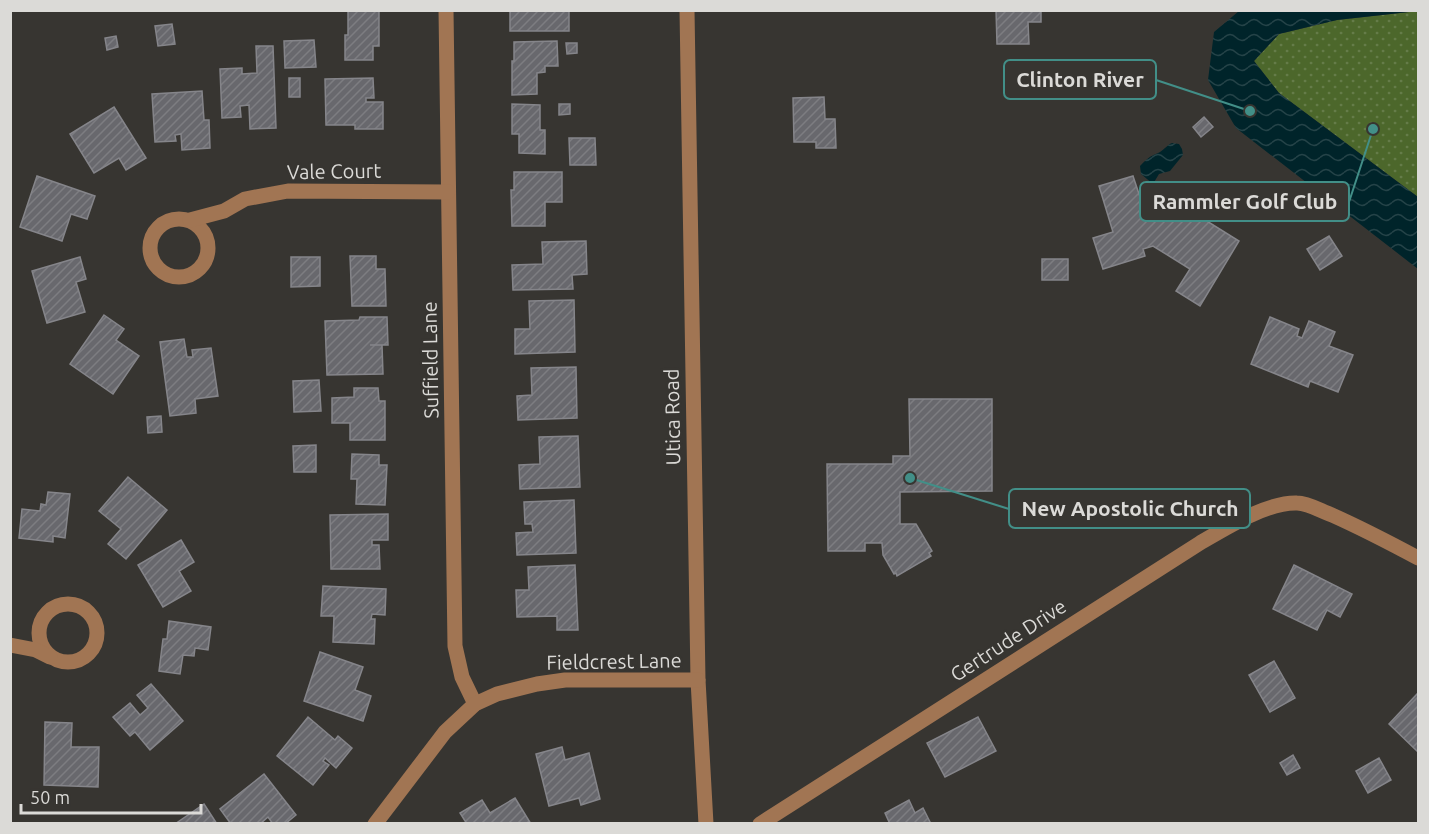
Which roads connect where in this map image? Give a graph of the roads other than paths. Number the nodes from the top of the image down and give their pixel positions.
1 (446, 10) edge
2 (687, 10) edge
3 (448, 192) junction
4 (224, 211) junction
5 (190, 220) junction
6 (208, 242) junction
7 (1419, 558) edge
8 (40, 623) junction
9 (13, 646) edge
10 (52, 658) junction
11 (698, 680) junction
12 (475, 704) junction
13 (375, 824) edge
14 (706, 824) edge
15 (760, 824) edge

1 - 3 street, Suffield Lane
2 - 11 street, Utica Road
3 - 4 street, Vale Court
3 - 12 street, Suffield Lane
4 - 5 street, Vale Court
4 - 6 street, Vale Court
5 - 6 street
5 - 6 street, Vale Court
7 - 15 street, Gertrude Drive
8 - 9 street
8 - 10 street
8 - 10 street
9 - 10 street
11 - 12 street, Fieldcrest Lane
11 - 14 street, Utica Road
12 - 13 street, Fieldcrest Lane

